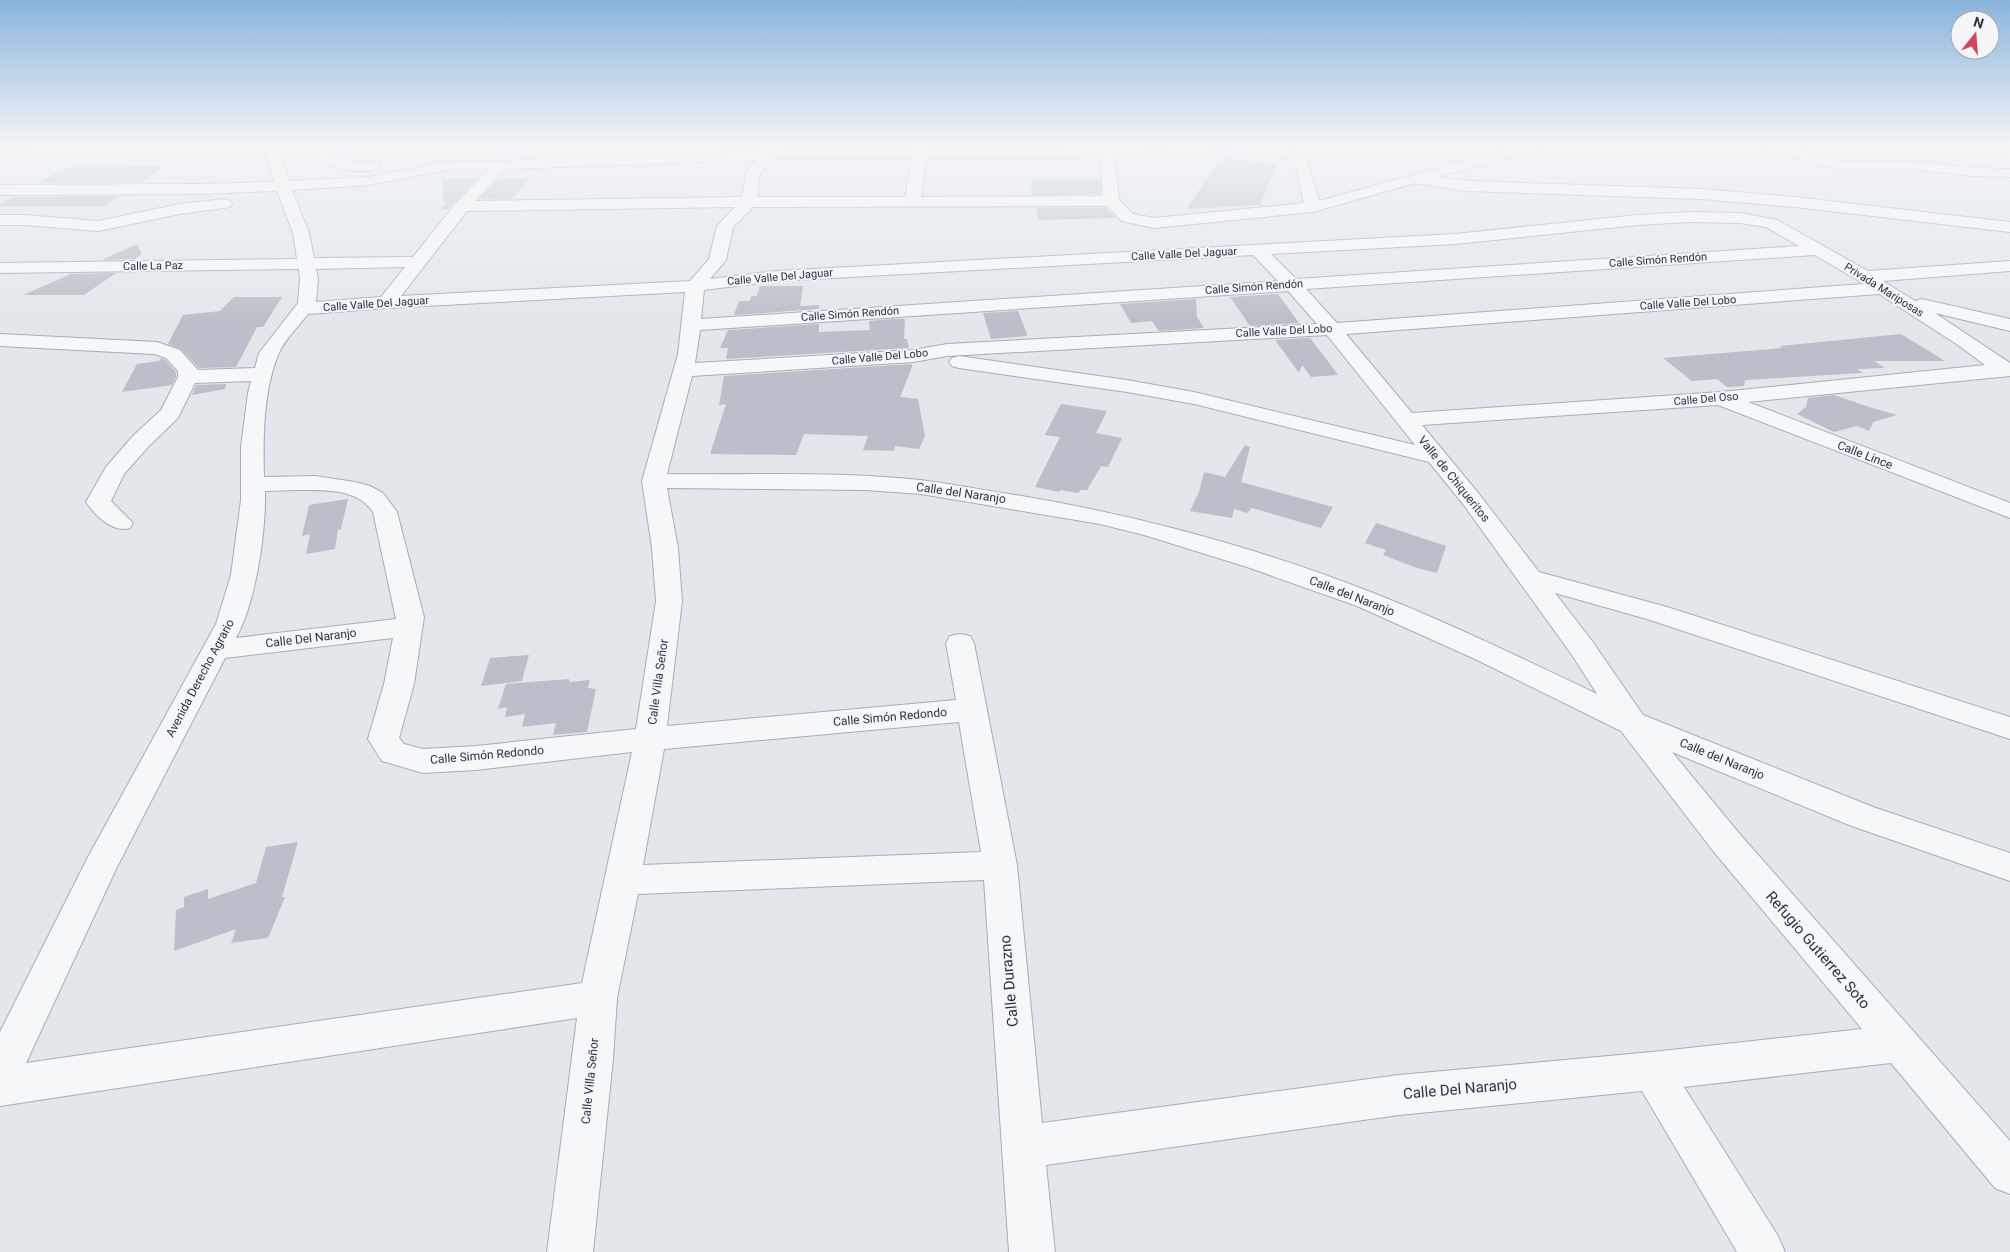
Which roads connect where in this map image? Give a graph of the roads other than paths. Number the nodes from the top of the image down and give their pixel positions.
1 (214, 203) edge
2 (289, 203) edge
3 (464, 203) edge
4 (647, 203) edge
5 (748, 203) edge
6 (1113, 203) edge
7 (1313, 203) edge
8 (1327, 203) edge
9 (1807, 203) edge
10 (462, 206) junction
11 (1314, 207) junction
12 (0, 220) edge
13 (2010, 227) edge
14 (1257, 250) junction
15 (1818, 250) junction
16 (418, 262) junction
17 (306, 263) junction
18 (2010, 266) edge
19 (0, 268) edge
20 (907, 269) junction
21 (1865, 276) junction
22 (1292, 284) junction
23 (694, 286) junction
24 (1884, 288) junction
25 (1903, 301) junction
26 (387, 302) junction
27 (303, 309) junction
28 (941, 316) junction
29 (691, 325) junction
30 (2010, 325) edge
31 (1332, 329) junction
32 (2010, 337) edge
33 (0, 340) edge
34 (1965, 341) junction
35 (913, 356) junction
36 (684, 370) junction
37 (2008, 370) edge
38 (263, 374) junction
39 (188, 377) junction
40 (1721, 398) junction
41 (1406, 420) junction
42 (1436, 457) junction
43 (654, 480) junction
44 (253, 484) junction
45 (2010, 511) edge
46 (121, 523) dead end
47 (1530, 578) junction
48 (408, 627) junction
49 (960, 643) dead end
50 (215, 650) junction
51 (972, 712) junction
52 (1632, 722) junction
53 (2010, 728) edge
54 (650, 739) junction
55 (1000, 865) junction
56 (2010, 867) edge
57 (623, 880) junction
58 (598, 998) junction
59 (1899, 1044) junction
60 (1652, 1071) junction
61 (0, 1074) edge
62 (0, 1086) edge
63 (1023, 1148) junction
64 (2010, 1172) edge
65 (570, 1252) edge
66 (1032, 1252) edge
67 (1762, 1252) edge

1 - 12 street
2 - 17 street, Avenida Derecho Agrario
3 - 10 street
4 - 10 street
5 - 23 street
6 - 11 street
7 - 11 street
8 - 11 street
9 - 13 street
10 - 16 street
14 - 15 street, Privada Mariposas
14 - 20 street, Calle Valle Del Jaguar
14 - 22 street, Valle de Chiqueritos
15 - 21 street, Privada Mariposas
15 - 22 street, Calle Simón Rendón
16 - 17 street, Calle La Paz
16 - 26 street
17 - 19 street, Calle La Paz
17 - 27 street, Avenida Derecho Agrario
18 - 21 street
20 - 23 street, Calle Valle Del Jaguar
20 - 28 street
21 - 24 street, Privada Mariposas
22 - 28 street, Calle Simón Rendón
22 - 31 street, Valle de Chiqueritos
23 - 26 street, Calle Valle Del Jaguar
23 - 29 street, Calle Villa Señor
24 - 25 street, Privada Mariposas
24 - 31 street, Calle Valle Del Lobo
25 - 30 street
25 - 34 street, Privada Mariposas
26 - 27 street, Calle Valle Del Jaguar
27 - 38 street, Avenida Derecho Agrario
28 - 29 street, Calle Simón Rendón
28 - 31 street, Calle Valle Del Lobo
28 - 35 street, Calle Valle Del Lobo
29 - 36 street, Calle Villa Señor
31 - 41 street, Valle de Chiqueritos
32 - 34 street
33 - 39 street
34 - 37 street, Privada Mariposas
35 - 36 street, Calle Valle Del Lobo
35 - 42 street
36 - 43 street, Calle Villa Señor
37 - 40 street, Calle Del Oso
38 - 39 street
38 - 44 street, Avenida Derecho Agrario
39 - 46 street
40 - 41 street, Calle Del Oso
40 - 45 street, Calle Lince
41 - 42 street, Valle de Chiqueritos
42 - 47 street, Valle de Chiqueritos
43 - 52 street, Calle del Naranjo
43 - 54 street, Calle Villa Señor
44 - 48 street, Calle Simón Redondo
44 - 50 street, Avenida Derecho Agrario
47 - 52 street, Valle de Chiqueritos
47 - 53 street
48 - 50 street, Calle Del Naranjo
48 - 54 street, Calle Simón Redondo
49 - 51 street, Calle Durazno
50 - 61 street, Avenida Derecho Agrario
51 - 54 street, Calle Simón Redondo
51 - 55 street, Calle Durazno
52 - 56 street, Calle del Naranjo
52 - 59 street, Refugio Gutierrez Soto
54 - 57 street, Calle Villa Señor
55 - 57 street
55 - 63 street, Calle Durazno
57 - 58 street, Calle Villa Señor
58 - 62 street
58 - 65 street, Calle Villa Señor
59 - 60 street, Calle Del Naranjo
59 - 64 street, Refugio Gutierrez Soto
60 - 63 street, Calle Del Naranjo
60 - 67 street
63 - 66 street, Calle Durazno

